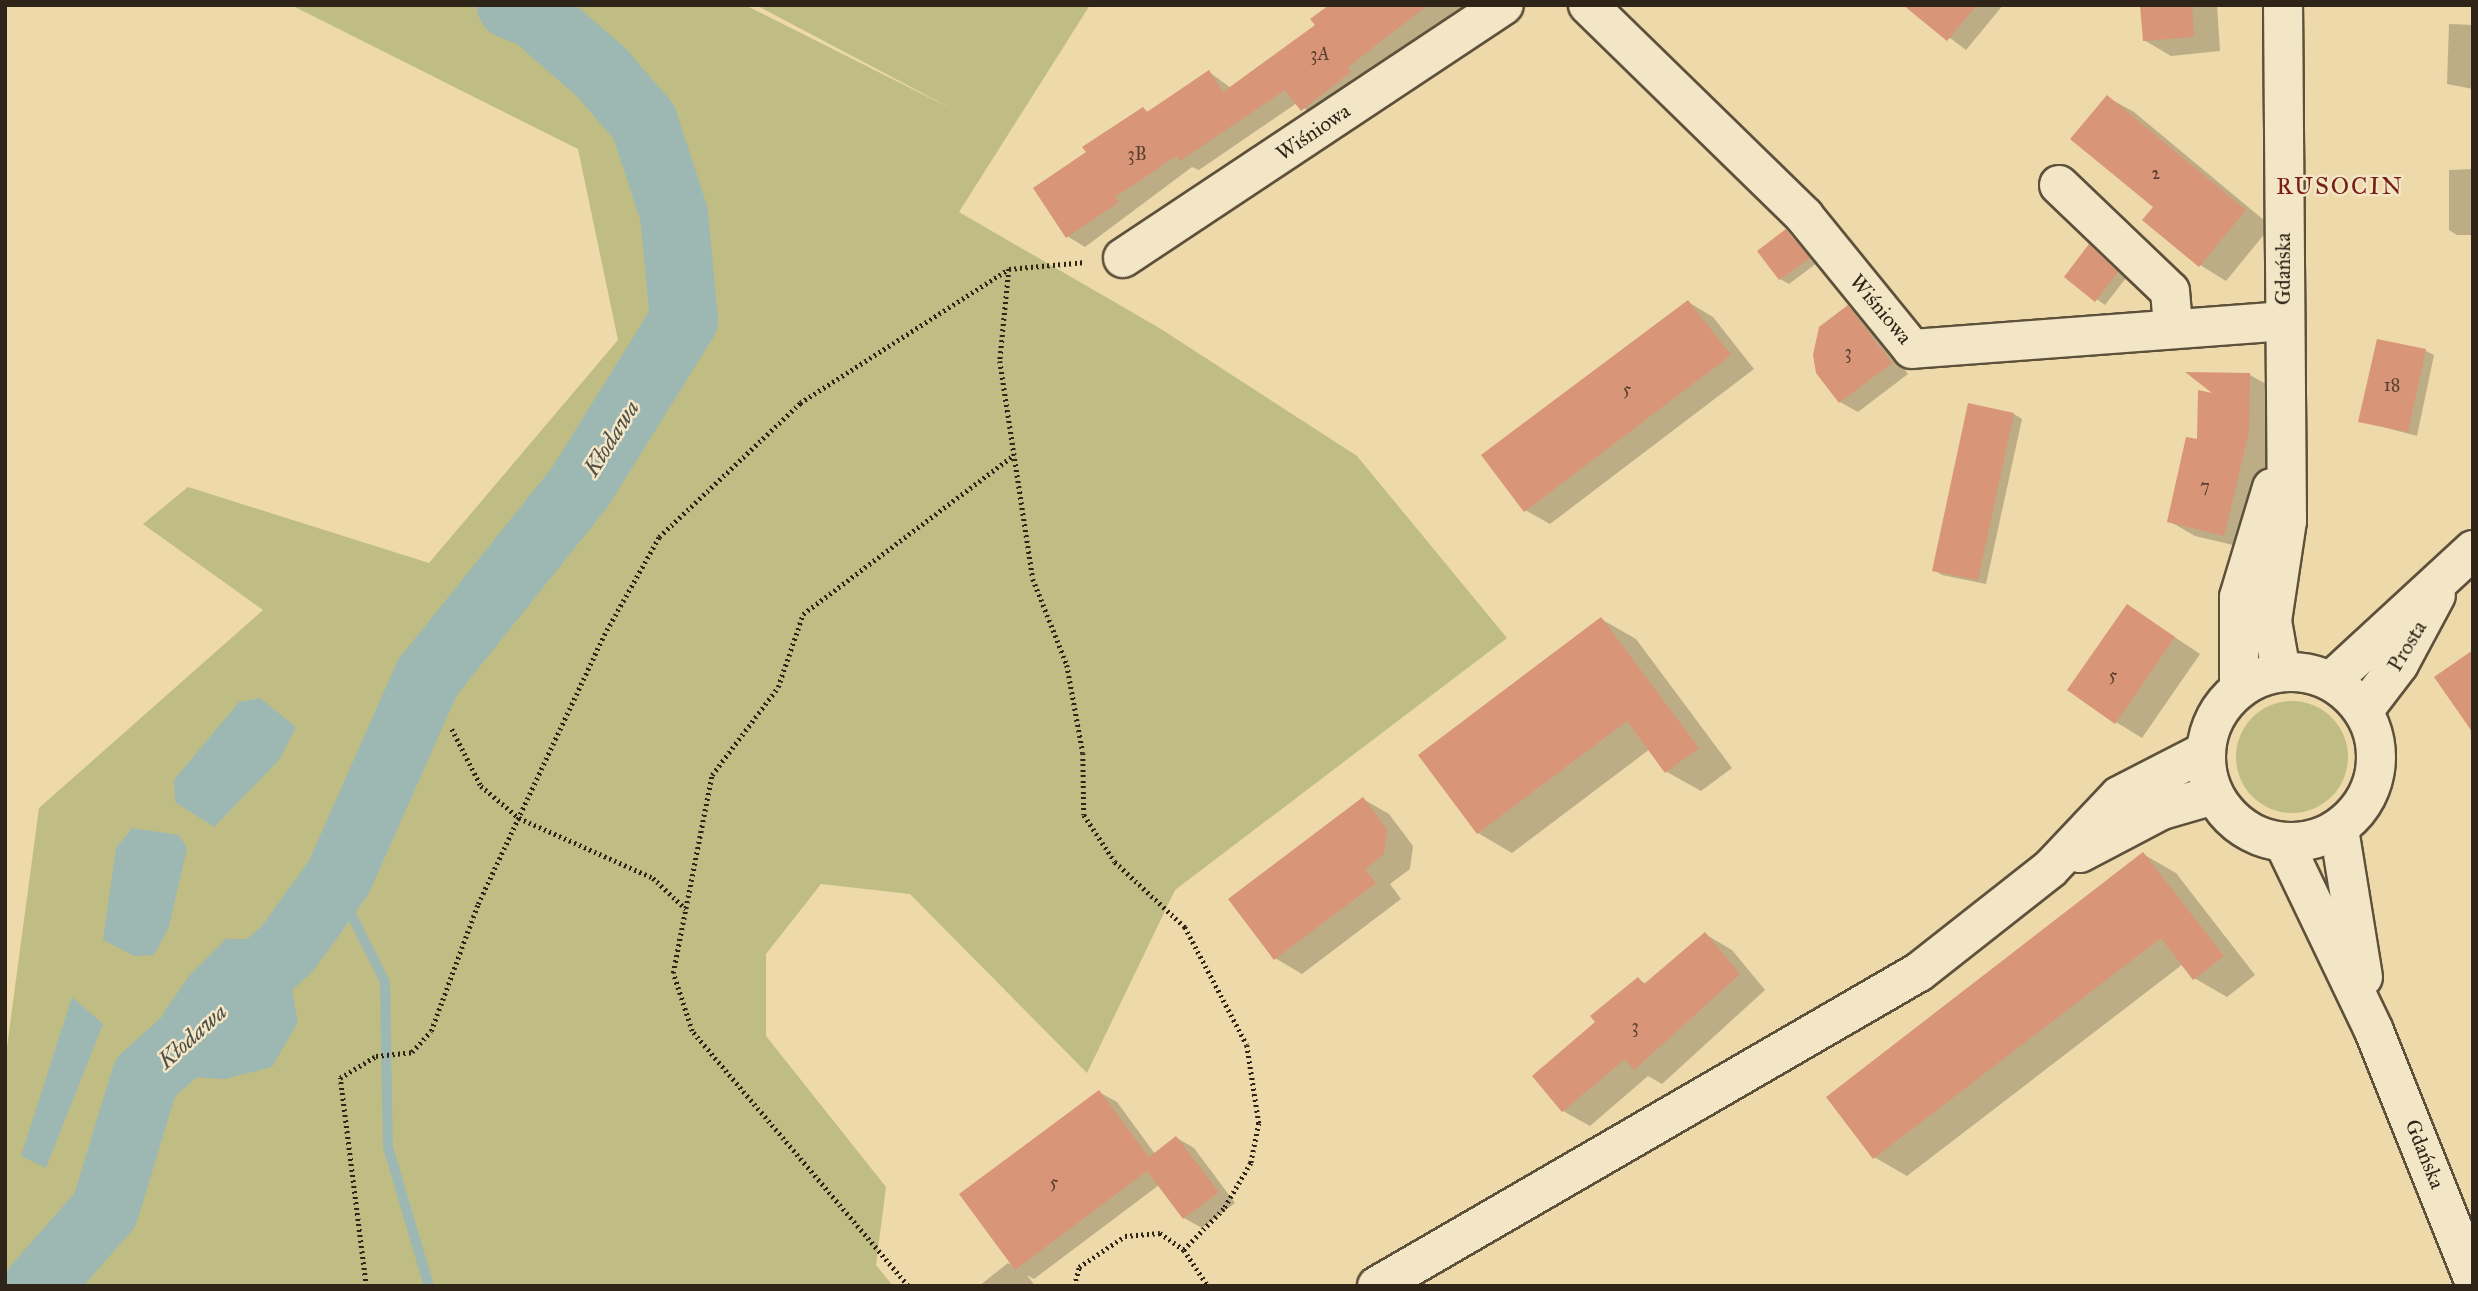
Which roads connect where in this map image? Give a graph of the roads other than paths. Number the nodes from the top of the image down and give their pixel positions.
1 (1504, 5) edge
2 (1588, 5) edge
3 (2283, 5) edge
4 (2059, 184) dead end
5 (1122, 258) road end
6 (2283, 321) junction
7 (2173, 327) junction
8 (2284, 449) junction
9 (2473, 550) edge
10 (2446, 578) junction
11 (2281, 672) junction
12 (2330, 681) junction
13 (2239, 690) junction
14 (2364, 710) junction
15 (2206, 751) junction
16 (2214, 795) junction
17 (2339, 829) junction
18 (2284, 843) junction
19 (2050, 869) junction
20 (2374, 1031) junction
21 (2473, 1278) edge
22 (1377, 1286) edge

1 - 5 street, Wiśniowa
2 - 7 street, Wiśniowa
3 - 6 street, Gdańska
4 - 7 street
6 - 7 street, Wiśniowa
6 - 8 street, Gdańska
8 - 11 street, Gdańska
8 - 13 street, Gdańska
9 - 10 street, Prosta
10 - 12 street, Prosta
10 - 14 street, Prosta
11 - 12 street
11 - 13 street
12 - 14 street
13 - 15 street
14 - 17 street
15 - 16 street
15 - 19 street
16 - 18 street
16 - 19 street
17 - 18 street
17 - 20 street, Gdańska
18 - 20 street, Gdańska
19 - 22 street
20 - 21 street, Gdańska

